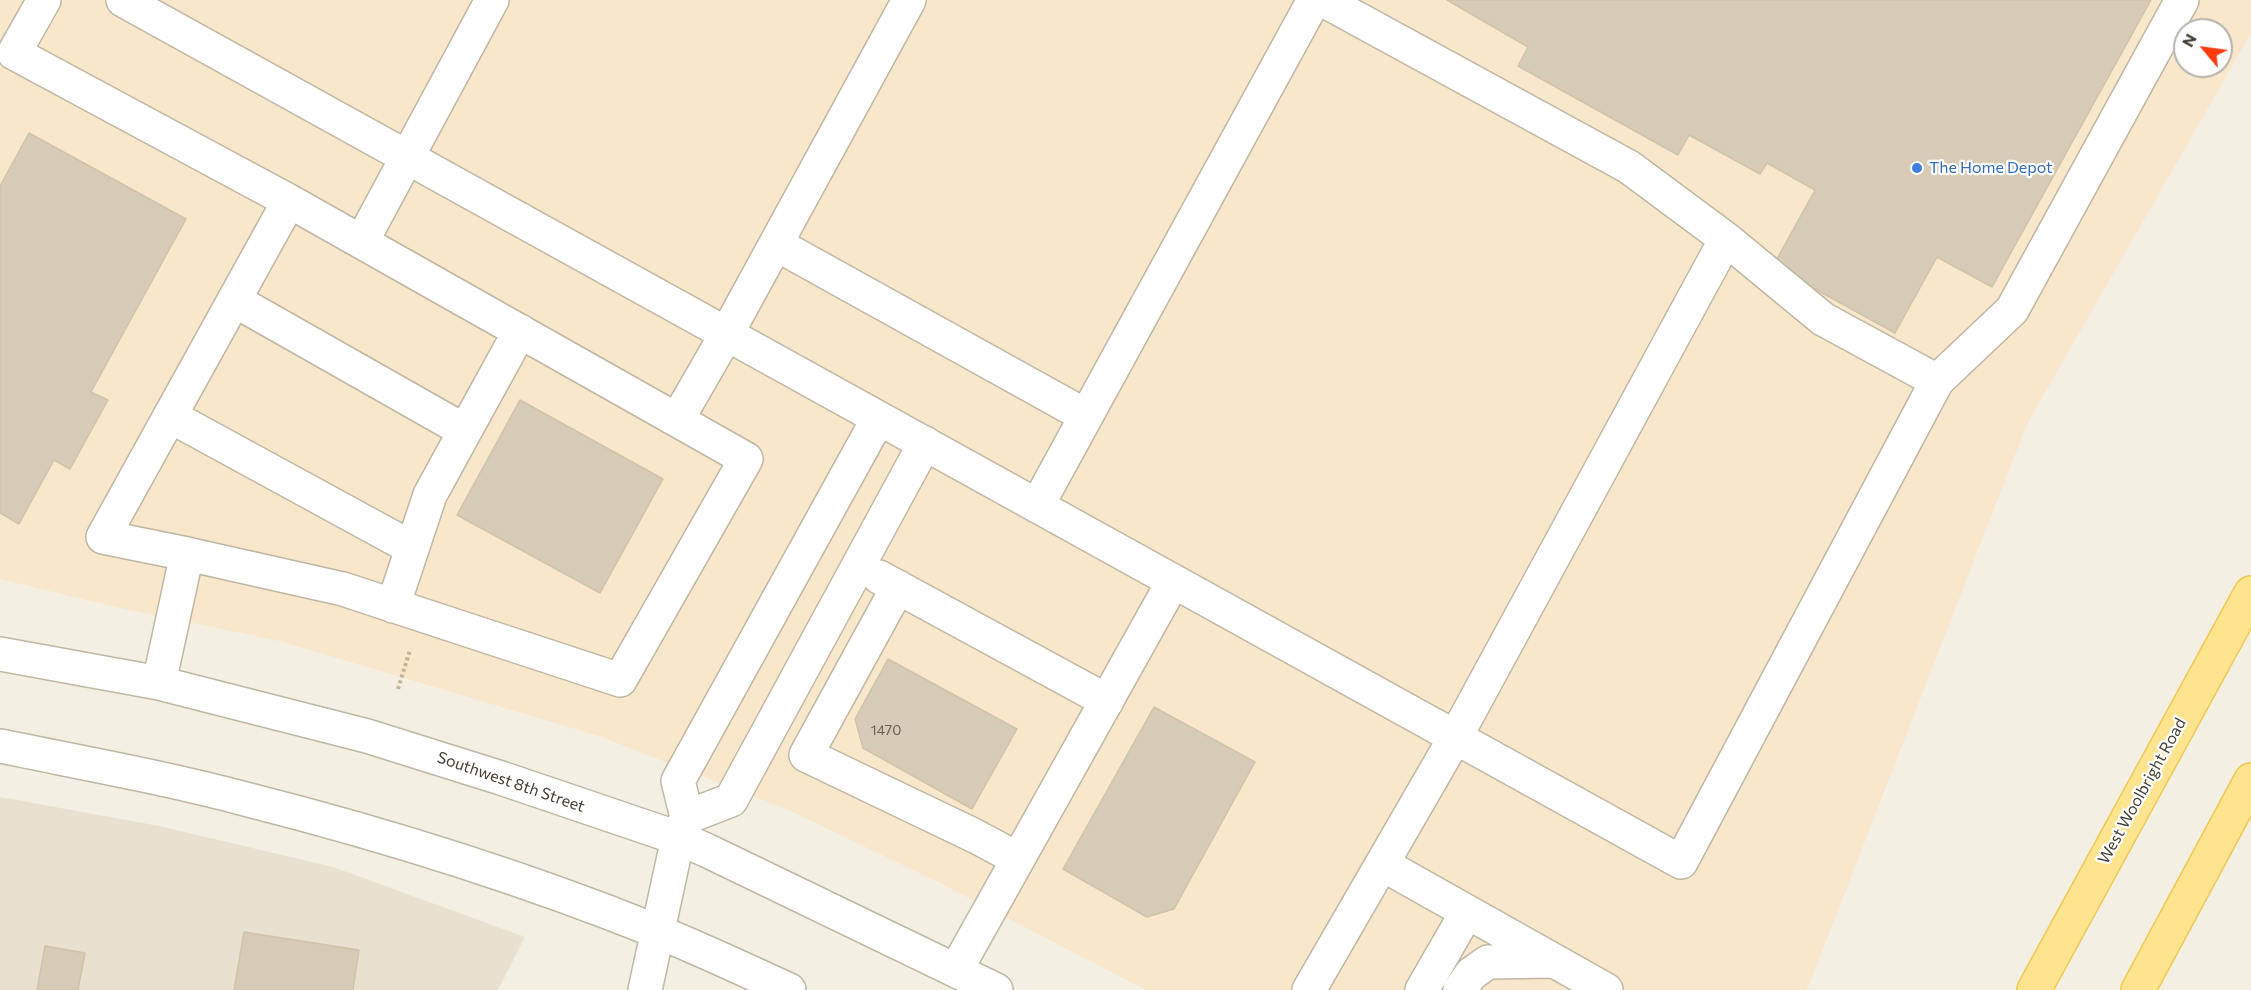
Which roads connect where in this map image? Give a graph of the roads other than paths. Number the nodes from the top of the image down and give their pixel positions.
1 (44, 0) edge
2 (123, 0) edge
3 (492, 0) edge
4 (909, 0) edge
5 (1314, 0) edge
6 (1323, 0) edge
7 (2182, 0) edge
8 (407, 157) junction
9 (289, 201) junction
10 (1726, 239) junction
11 (362, 241) junction
12 (776, 244) junction
13 (234, 300) junction
14 (520, 331) junction
15 (726, 334) junction
16 (1936, 381) junction
17 (170, 416) junction
18 (1086, 416) junction
19 (878, 418) junction
20 (677, 420) junction
21 (465, 431) junction
22 (926, 444) junction
23 (1037, 506) junction
24 (412, 548) junction
25 (187, 555) junction
26 (859, 566) junction
27 (1173, 582) junction
28 (898, 587) junction
29 (2251, 593) edge
30 (393, 606) junction
31 (0, 654) edge
32 (159, 683) junction
33 (1107, 701) junction
34 (1456, 736) junction
35 (0, 746) edge
36 (2251, 780) edge
37 (683, 827) junction
38 (1018, 859) junction
39 (1382, 864) junction
40 (1467, 912) junction
41 (657, 932) junction
42 (1554, 961) junction
43 (956, 970) junction
44 (645, 990) edge
45 (789, 990) edge
46 (996, 990) edge
47 (1309, 990) edge
48 (1422, 990) edge
49 (1460, 990) edge
50 (1606, 990) edge
51 (2034, 990) edge
52 (2138, 990) edge

1 - 9 street
2 - 8 street
3 - 8 street
4 - 12 street
5 - 18 street
6 - 10 street
7 - 16 street
8 - 11 street
8 - 15 street
9 - 11 street
9 - 13 street
10 - 16 street
10 - 34 street
11 - 14 street
12 - 15 street
12 - 18 street
13 - 17 street
13 - 21 street
14 - 20 street
14 - 21 street
15 - 19 street
15 - 20 street
16 - 34 street
17 - 24 street
17 - 25 street
18 - 23 street
19 - 22 street
19 - 37 street
20 - 30 street
21 - 24 street
22 - 23 street
22 - 26 street
23 - 27 street
24 - 30 street
25 - 30 street
25 - 32 street
26 - 28 street
26 - 37 street
27 - 33 street
27 - 34 street
28 - 33 street
28 - 38 street
29 - 51 main road, West Woolbright Road
31 - 32 street, Southwest 8th Street
32 - 37 street, Southwest 8th Street
33 - 38 street
34 - 39 street
35 - 41 street
36 - 52 main road
37 - 41 street
37 - 43 street, Southwest 8th Street
38 - 43 street
39 - 40 street
39 - 47 street
40 - 42 street
40 - 48 street
41 - 44 street
41 - 45 street
42 - 49 street
42 - 50 street
43 - 46 street, Southwest 8th Street

